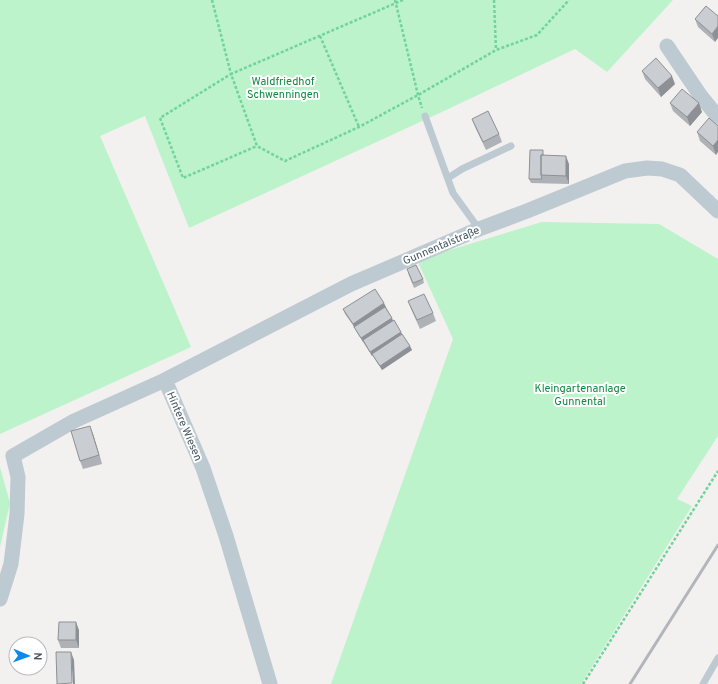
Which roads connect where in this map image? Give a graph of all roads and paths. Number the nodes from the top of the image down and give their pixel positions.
1 (212, 0) edge
2 (403, 0) edge
3 (494, 0) edge
4 (569, 0) edge
5 (395, 1) edge
6 (320, 36) junction
7 (667, 46) dead end
8 (496, 50) junction
9 (231, 74) junction
10 (418, 95) junction
11 (425, 116) joint
12 (718, 117) edge
13 (359, 127) junction
14 (257, 146) junction
15 (512, 146) dead end
16 (448, 178) junction
17 (718, 211) edge
18 (479, 229) junction
19 (165, 380) junction
20 (718, 471) edge
21 (0, 599) edge
22 (718, 658) edge
23 (270, 684) edge
24 (583, 684) edge
25 (703, 684) edge

1 - 9 path
2 - 5 path
3 - 8 path
4 - 8 path
5 - 6 path
5 - 10 path
6 - 9 path
6 - 13 path
7 - 12 street
8 - 10 path
9 - 14 path
9 - 14 path
10 - 11 path
10 - 13 path
11 - 16 lane
13 - 14 path
15 - 16 lane
16 - 18 lane
17 - 18 street, Gunnentalstraße
18 - 19 street, Gunnentalstraße
19 - 21 street, Hintere Wiesen
19 - 23 street, Hintere Wiesen
20 - 24 path
22 - 25 lane

